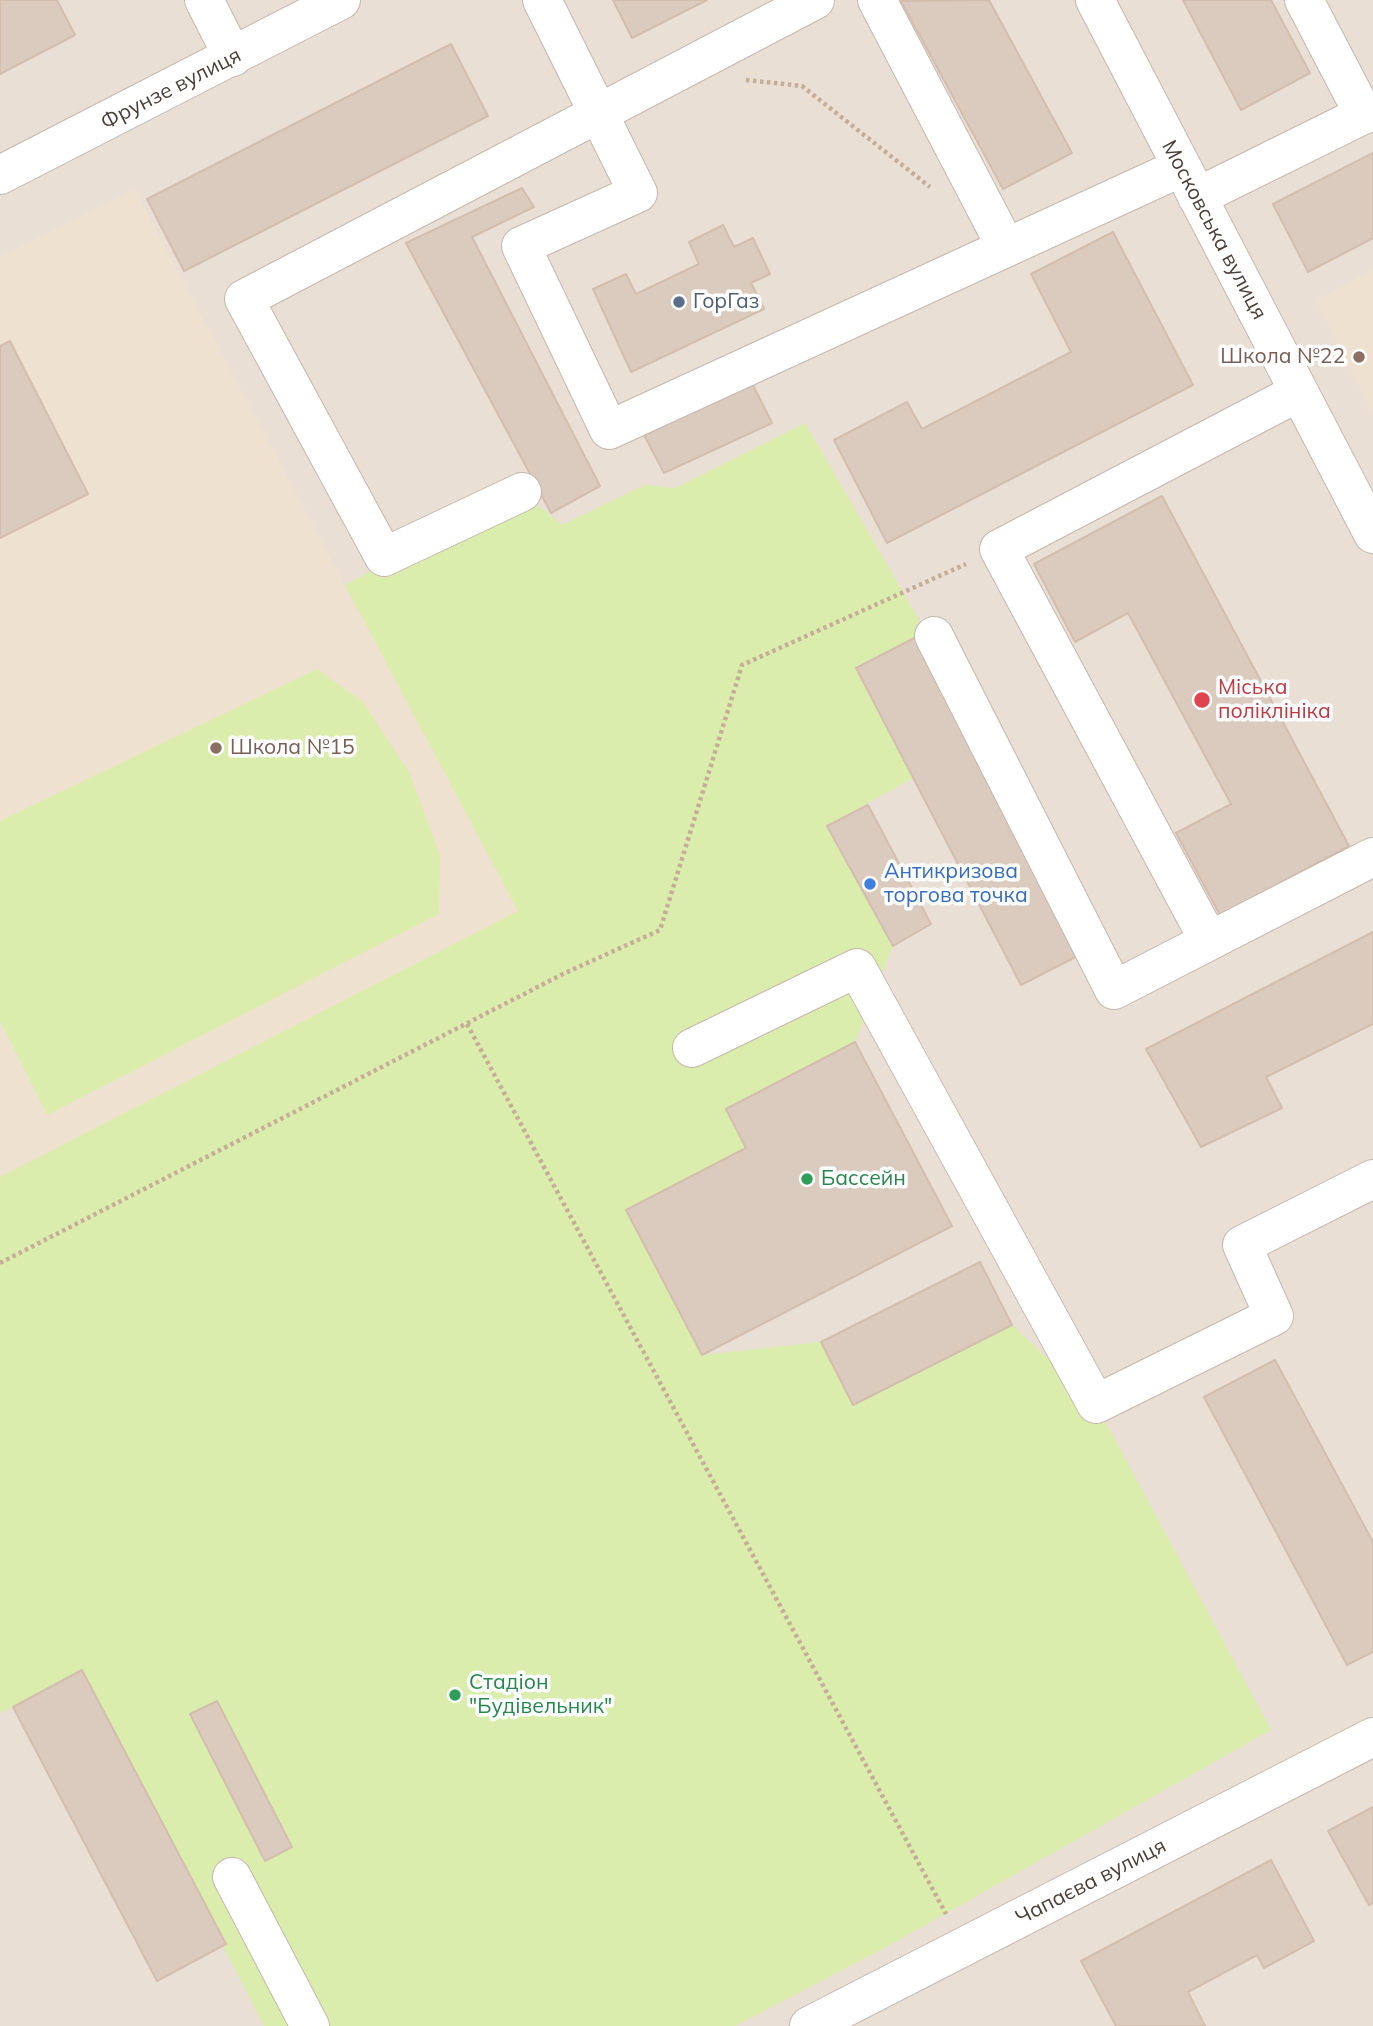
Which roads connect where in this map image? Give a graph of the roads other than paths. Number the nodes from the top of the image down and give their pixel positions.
1 (204, 0) edge
2 (341, 0) edge
3 (542, 0) edge
4 (815, 0) edge
5 (877, 0) edge
6 (1095, 0) edge
7 (1304, 0) edge
8 (233, 57) junction
9 (1368, 112) edge
10 (598, 113) junction
11 (0, 175) edge
12 (1189, 182) junction
13 (1006, 247) junction
14 (1299, 392) junction
15 (522, 492) dead end
16 (1373, 534) edge
17 (934, 636) dead end
18 (1373, 857) edge
19 (1209, 941) junction
20 (692, 1048) dead end
21 (1373, 1179) edge
22 (1373, 1737) edge
23 (232, 1877) dead end
24 (310, 2026) edge
25 (808, 2026) edge

1 - 8 street
2 - 8 street, Фрунзе вулиця
3 - 10 street
4 - 10 street
5 - 13 street
6 - 12 street, Московська вулиця
7 - 9 street
8 - 11 street, Фрунзе вулиця
9 - 12 street
10 - 13 street
10 - 15 street
12 - 13 street
12 - 14 street, Московська вулиця
14 - 16 street, Московська вулиця
14 - 19 street
17 - 19 street
18 - 19 street
20 - 21 street
22 - 25 street, Чапаєва вулиця
23 - 24 street

